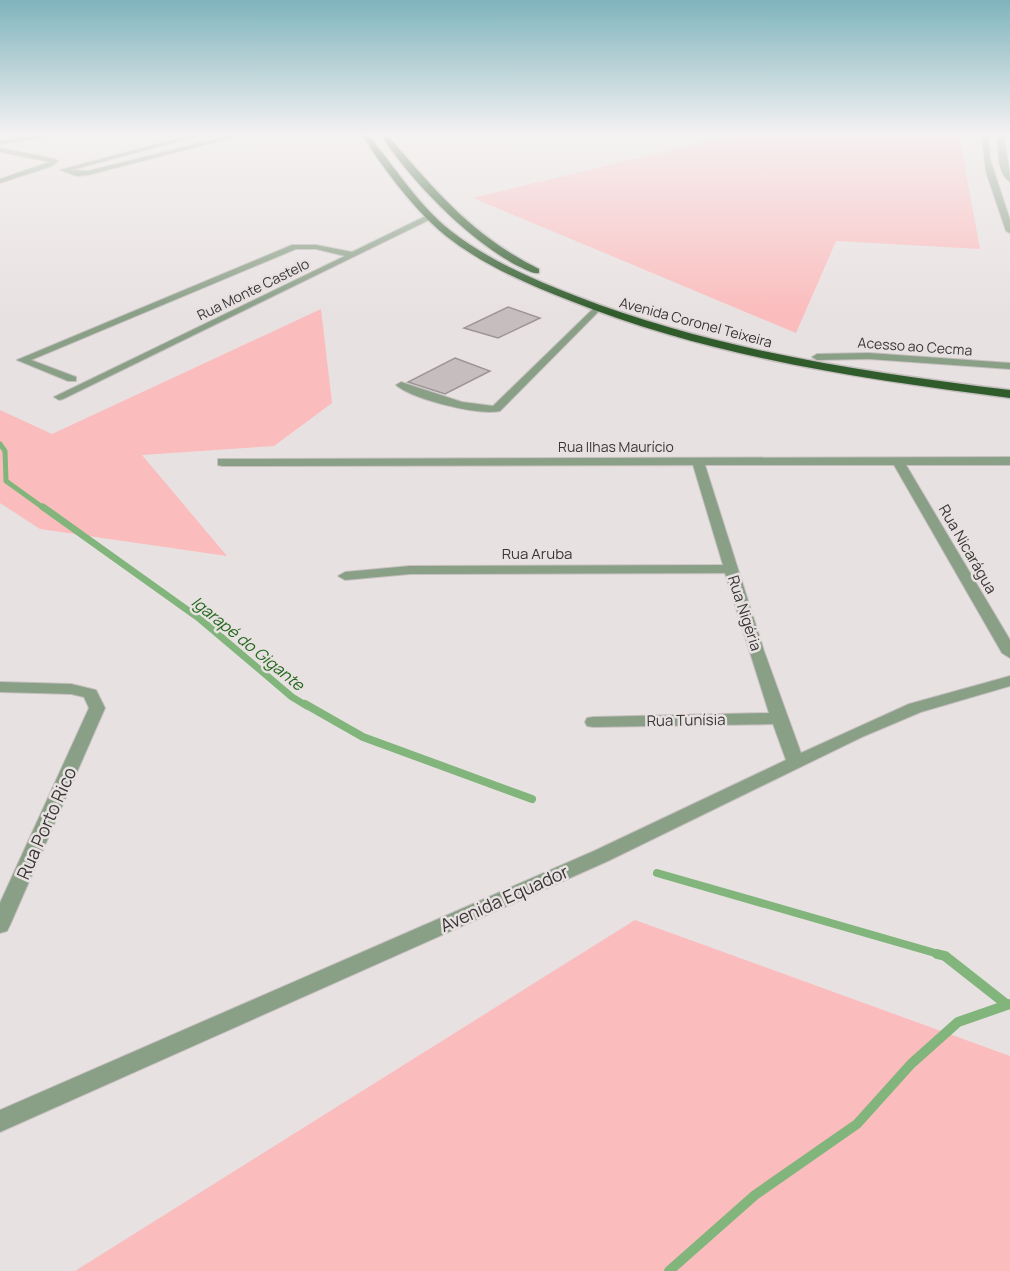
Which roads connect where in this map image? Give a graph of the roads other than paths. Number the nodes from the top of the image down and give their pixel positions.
1 (413, 194) edge
2 (435, 194) edge
3 (998, 194) edge
4 (431, 217) junction
5 (1010, 231) edge
6 (349, 257) junction
7 (597, 308) junction
8 (817, 357) junction
9 (1010, 366) edge
10 (72, 379) dead end
11 (1010, 384) edge
12 (401, 385) dead end
13 (1010, 394) edge
14 (59, 397) dead end
15 (698, 461) junction
16 (898, 461) junction
17 (1010, 461) edge
18 (222, 462) dead end
19 (730, 568) junction
20 (345, 576) dead end
21 (1010, 653) edge
22 (1010, 681) edge
23 (0, 687) edge
24 (779, 718) junction
25 (593, 722) dead end
26 (796, 763) junction
27 (0, 925) edge
28 (0, 1121) edge

1 - 4 highway, Avenida Coronel Teixeira
2 - 8 highway, Avenida Coronel Teixeira
3 - 5 street
4 - 6 street, Rua Monte Castelo
4 - 7 highway, Avenida Coronel Teixeira
6 - 10 street
6 - 14 street, Rua Monte Castelo
7 - 12 street
7 - 13 highway, Avenida Coronel Teixeira
8 - 9 street, Acesso ao Cecma
8 - 11 highway, Avenida Coronel Teixeira
15 - 16 street, Rua Ilhas Maurício
15 - 18 street, Rua Ilhas Maurício
15 - 19 street, Rua Nigéria
16 - 17 street, Rua Ilhas Maurício
16 - 21 street, Rua Nicarágua
19 - 20 street, Rua Aruba
19 - 24 street, Rua Nigéria
22 - 26 street, Avenida Equador
23 - 27 street, Rua Porto Rico
24 - 25 street, Rua Tunísia
24 - 26 street, Rua Nigéria
26 - 28 street, Avenida Equador

